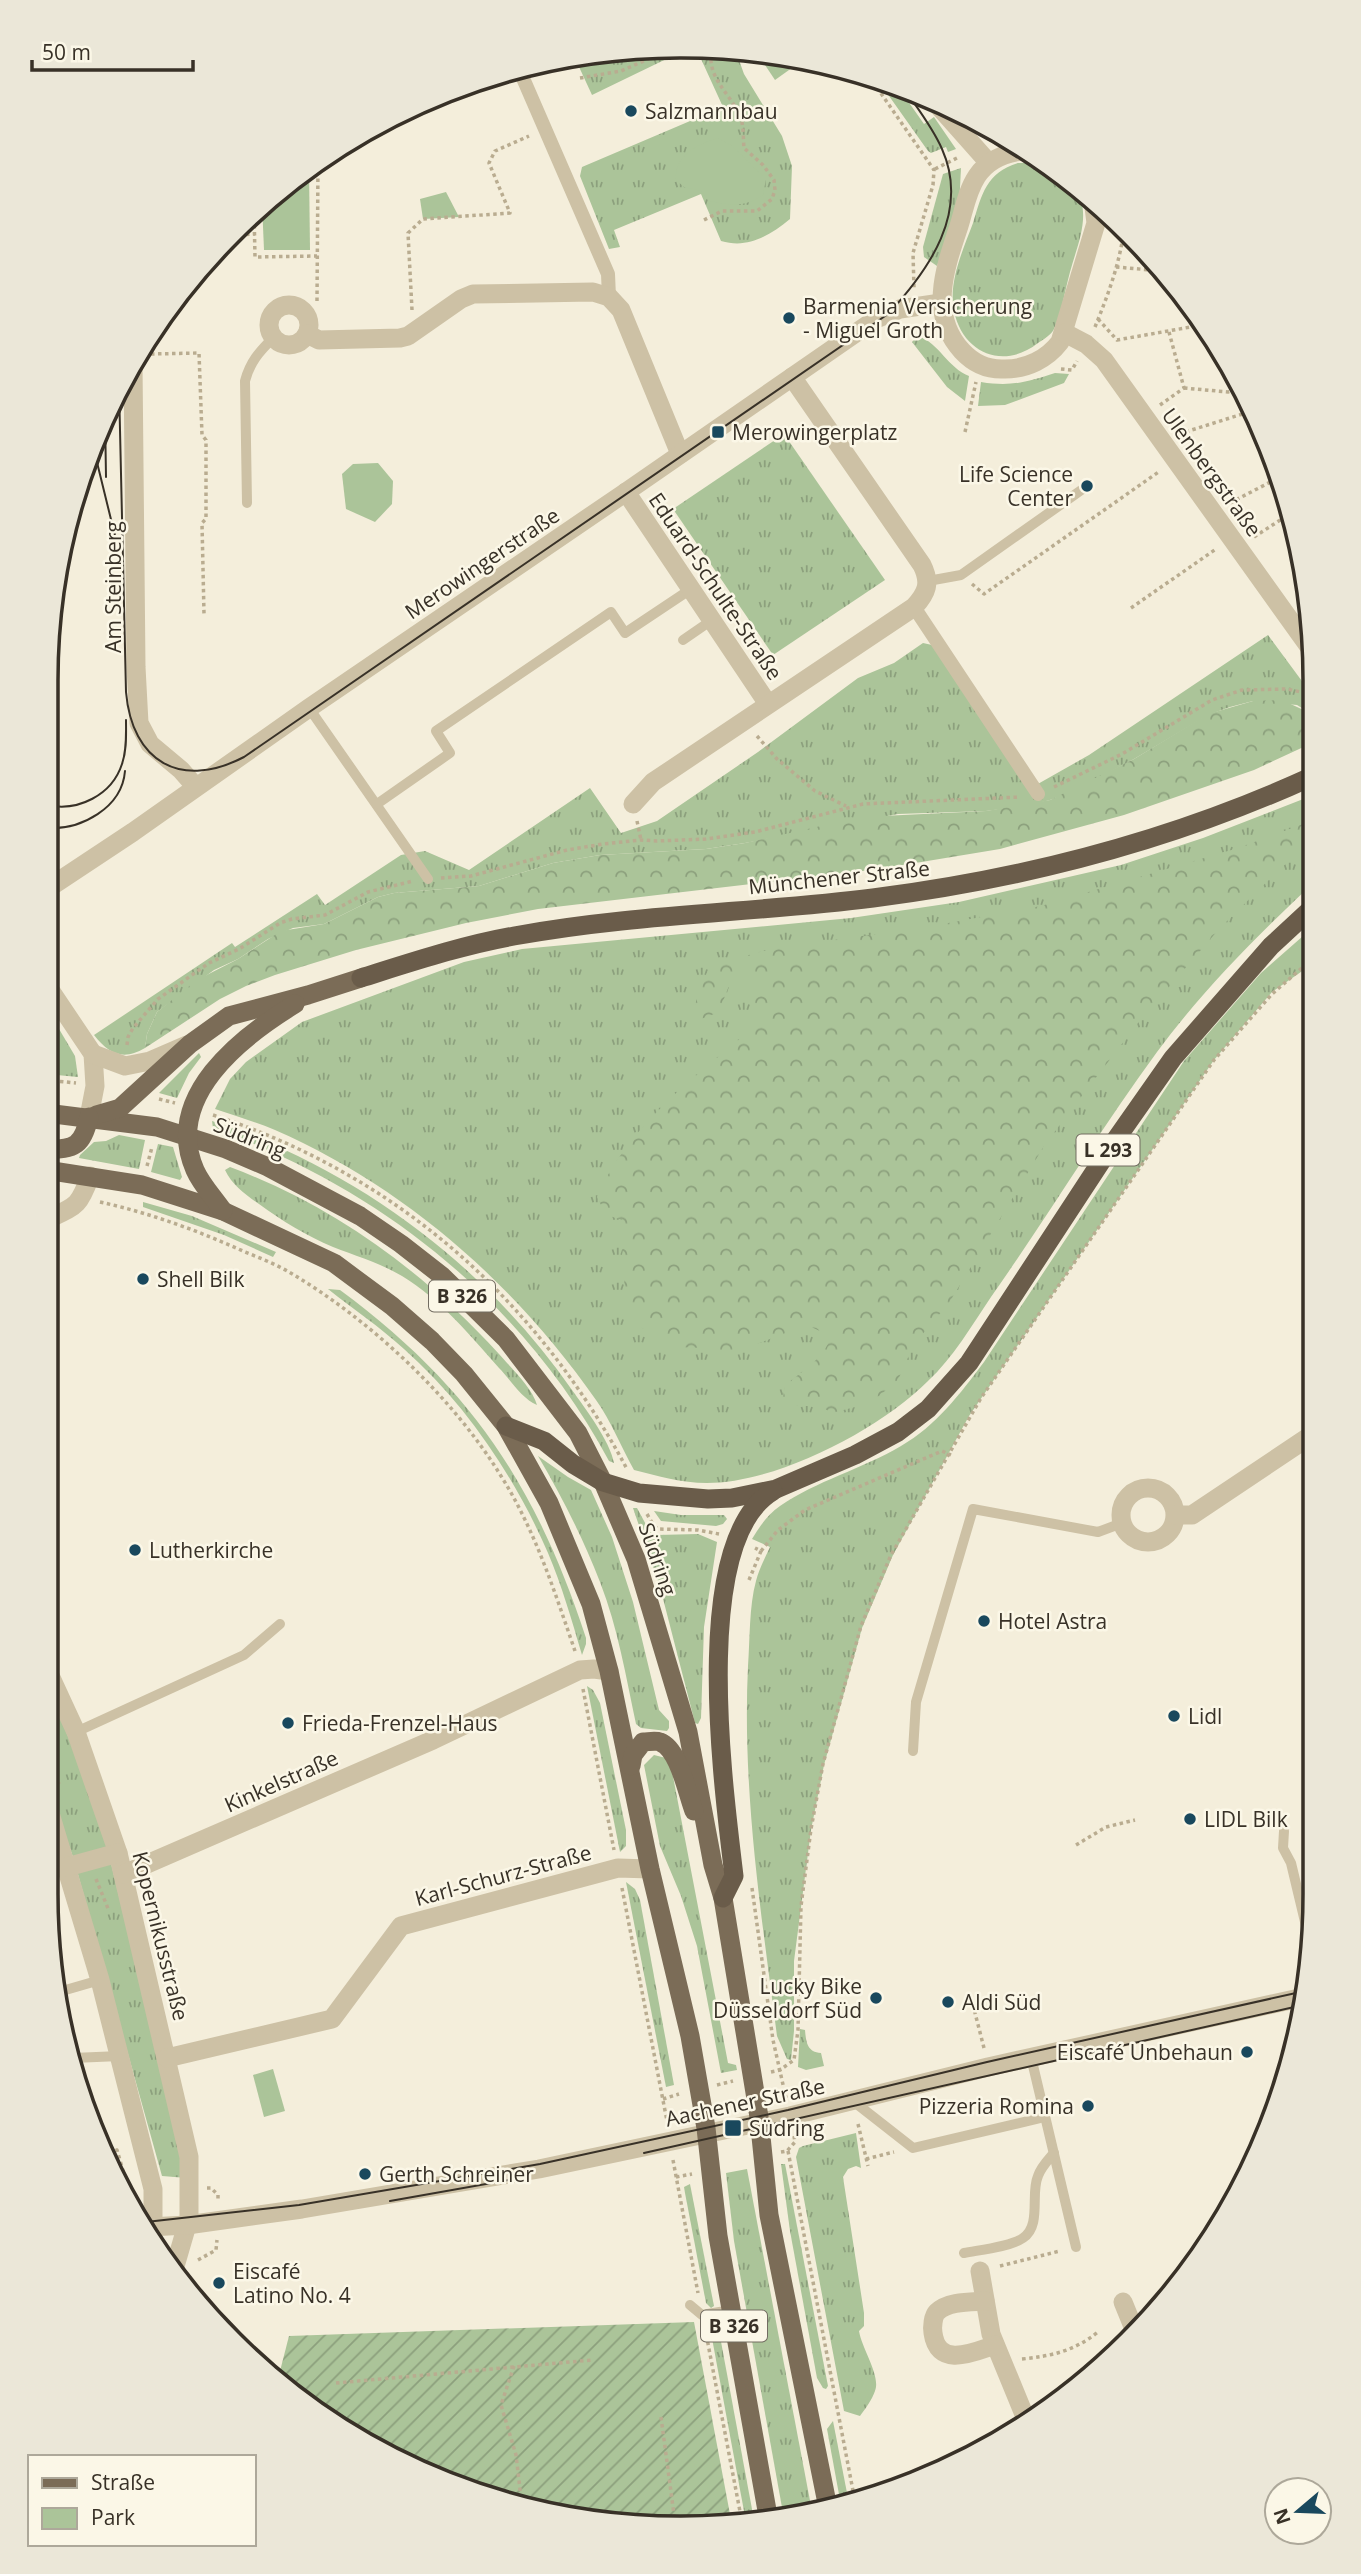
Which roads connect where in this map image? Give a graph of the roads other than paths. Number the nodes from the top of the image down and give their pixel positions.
1 (523, 78) edge
2 (950, 119) edge
3 (1010, 153) edge
4 (989, 163) junction
5 (1095, 216) edge
6 (608, 297) junction
7 (941, 303) junction
8 (1065, 333) junction
9 (307, 334) junction
10 (273, 338) junction
11 (792, 377) junction
12 (133, 384) edge
13 (680, 454) junction
14 (1087, 486) dead end
15 (626, 492) junction
16 (247, 503) dead end
17 (929, 581) junction
18 (691, 589) junction
19 (914, 607) junction
20 (712, 620) junction
21 (1302, 637) edge
22 (683, 640) dead end
23 (768, 704) junction
24 (309, 708) junction
25 (1303, 781) edge
26 (195, 786) junction
27 (1038, 794) road end
28 (377, 804) junction
29 (633, 804) dead end
30 (428, 879) road end
31 (58, 882) edge
32 (1303, 916) edge
33 (361, 978) joint
34 (308, 995) junction
35 (58, 1001) edge
36 (190, 1044) junction
37 (93, 1054) junction
38 (58, 1114) edge
39 (89, 1117) junction
40 (188, 1138) junction
41 (58, 1148) edge
42 (58, 1172) edge
43 (90, 1176) junction
44 (223, 1211) junction
45 (58, 1215) edge
46 (506, 1426) junction
47 (1303, 1441) edge
48 (603, 1482) junction
49 (776, 1489) junction
50 (1175, 1515) junction
51 (1122, 1523) junction
52 (280, 1624) dead end
53 (609, 1671) junction
54 (58, 1693) edge
55 (76, 1732) junction
56 (913, 1751) dead end
57 (631, 1768) junction
58 (1284, 1831) dead end
59 (58, 1837) edge
60 (118, 1853) junction
61 (713, 1865) junction
62 (68, 1867) junction
63 (650, 1869) junction
64 (58, 1870) edge
65 (125, 1879) junction
66 (723, 1898) junction
67 (1303, 1914) edge
68 (100, 1980) junction
69 (66, 1990) edge
70 (1294, 1999) edge
71 (120, 2056) junction
72 (1031, 2057) junction
73 (80, 2058) edge
74 (167, 2058) junction
75 (853, 2101) junction
76 (1045, 2117) junction
77 (760, 2123) junction
78 (706, 2134) junction
79 (1054, 2153) junction
80 (151, 2221) edge
81 (187, 2225) junction
82 (157, 2229) edge
83 (1076, 2247) road end
84 (964, 2253) dead end
85 (177, 2260) edge
86 (980, 2271) road end
87 (985, 2301) junction
88 (1123, 2302) dead end
89 (690, 2305) dead end
90 (731, 2310) junction
91 (1132, 2323) edge
92 (999, 2353) junction
93 (1023, 2413) edge
94 (826, 2499) edge
95 (767, 2510) edge

1 - 6 street
2 - 4 street
3 - 4 street
4 - 7 street
5 - 8 street
6 - 9 street
6 - 13 street
7 - 8 street
7 - 11 street, Merowingerstraße
8 - 21 street, Ulenbergstraße
9 - 10 street
9 - 10 street
10 - 16 lane
11 - 13 street, Merowingerstraße
11 - 17 street
12 - 26 street, Am Steinberg
13 - 15 street, Merowingerstraße
14 - 17 lane
15 - 18 street, Eduard-Schulte-Straße
15 - 24 street, Merowingerstraße
17 - 19 street, Eduard-Schulte-Straße
18 - 20 street, Eduard-Schulte-Straße
18 - 28 lane
19 - 23 street, Eduard-Schulte-Straße
19 - 27 street
20 - 22 lane
20 - 23 street, Eduard-Schulte-Straße
23 - 29 street, Eduard-Schulte-Straße
24 - 26 street, Merowingerstraße
24 - 28 lane
25 - 33 highway, Münchener Straße
26 - 31 street, Merowingerstraße
28 - 30 lane
32 - 49 highway, L 293
33 - 34 main road, B 326
34 - 36 main road, B 326
34 - 40 main road, B 326
35 - 37 street
36 - 37 street
36 - 39 main road, B 326
37 - 39 street
38 - 39 main road, Südring / B 326
39 - 40 main road, Südring / B 326
39 - 41 main road
40 - 44 main road
40 - 48 main road, Südring / B 326
42 - 43 main road, B 326
43 - 44 main road, B 326
43 - 45 street
44 - 46 main road, B 326
46 - 48 highway
46 - 53 main road, B 326
47 - 50 street
48 - 49 highway
48 - 61 main road, Südring / B 326
49 - 66 highway
50 - 51 street
50 - 51 street
51 - 56 lane
52 - 55 lane
53 - 57 main road, B 326
53 - 65 street, Kinkelstraße
54 - 55 street, Kopernikusstraße
55 - 60 street, Kopernikusstraße
57 - 61 main road
57 - 63 main road, B 326
58 - 67 lane
59 - 62 street
60 - 62 street
60 - 65 street, Kopernikusstraße
61 - 66 main road, Südring / B 326
62 - 64 lane
62 - 68 street
63 - 74 street, Karl-Schurz-Straße
63 - 78 main road, B 326
65 - 74 street, Kopernikusstraße
66 - 77 main road, Südring / B 326
68 - 69 lane
68 - 71 street
70 - 72 street, Aachener Straße
71 - 73 lane
71 - 80 street
72 - 75 street, Aachener Straße
72 - 76 lane
74 - 81 street, Kopernikusstraße
75 - 76 lane
75 - 77 street, Aachener Straße
76 - 79 lane
77 - 78 street, Aachener Straße
77 - 94 main road, Südring / B 326
78 - 81 street, Aachener Straße
78 - 90 main road, B 326
79 - 83 lane
79 - 84 lane
81 - 82 street, Aachener Straße
81 - 85 street, Kopernikusstraße
86 - 87 street
87 - 92 street
87 - 92 street
88 - 91 street
89 - 90 lane
90 - 95 main road, B 326
92 - 93 street

